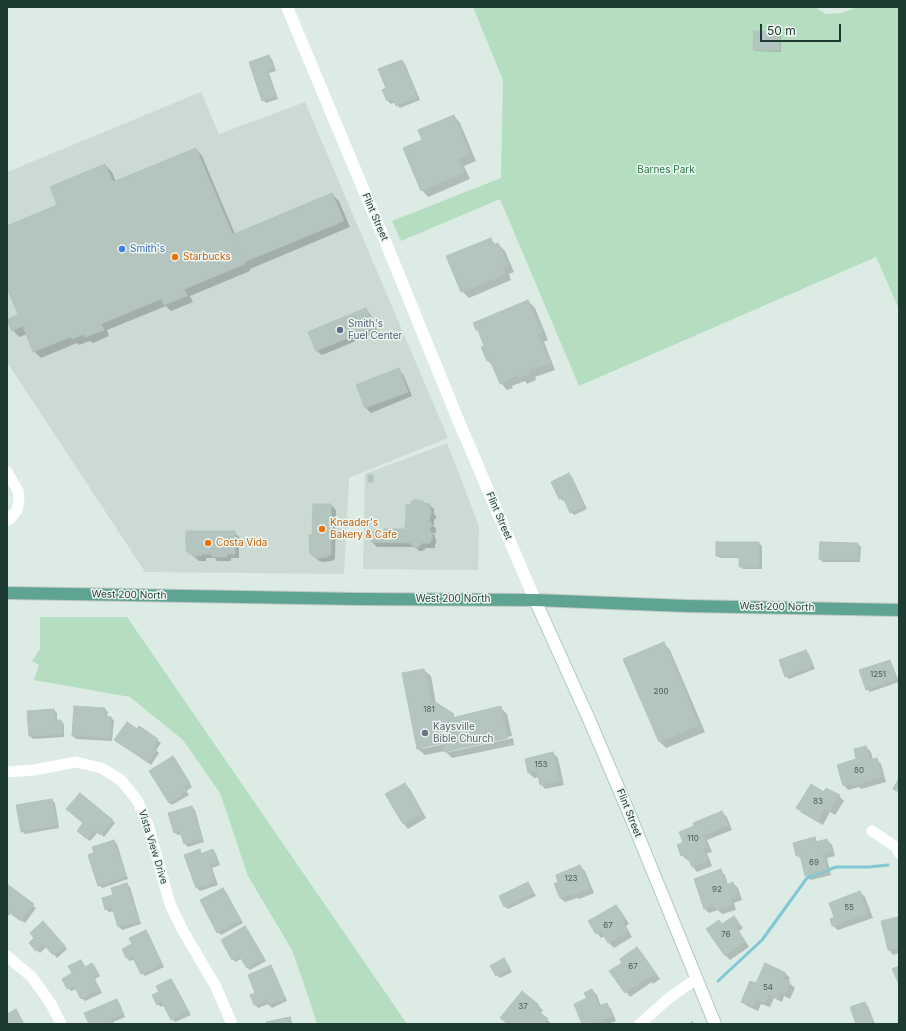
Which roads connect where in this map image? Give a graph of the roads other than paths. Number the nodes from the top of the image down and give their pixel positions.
1 (287, 7) edge
2 (7, 472) edge
3 (7, 520) edge
4 (7, 593) edge
5 (535, 600) junction
6 (899, 610) edge
7 (7, 772) edge
8 (872, 831) dead end
9 (899, 853) edge
10 (7, 956) edge
11 (696, 979) junction
12 (61, 1024) edge
13 (232, 1024) edge
14 (640, 1024) edge
15 (716, 1024) edge

1 - 5 street, Flint Street
2 - 3 street
4 - 5 main road, West 200 North
5 - 6 main road, West 200 North
5 - 11 street, Flint Street
7 - 13 street, Vista View Drive
8 - 9 street
10 - 12 street
11 - 14 street
11 - 15 street, Flint Street

